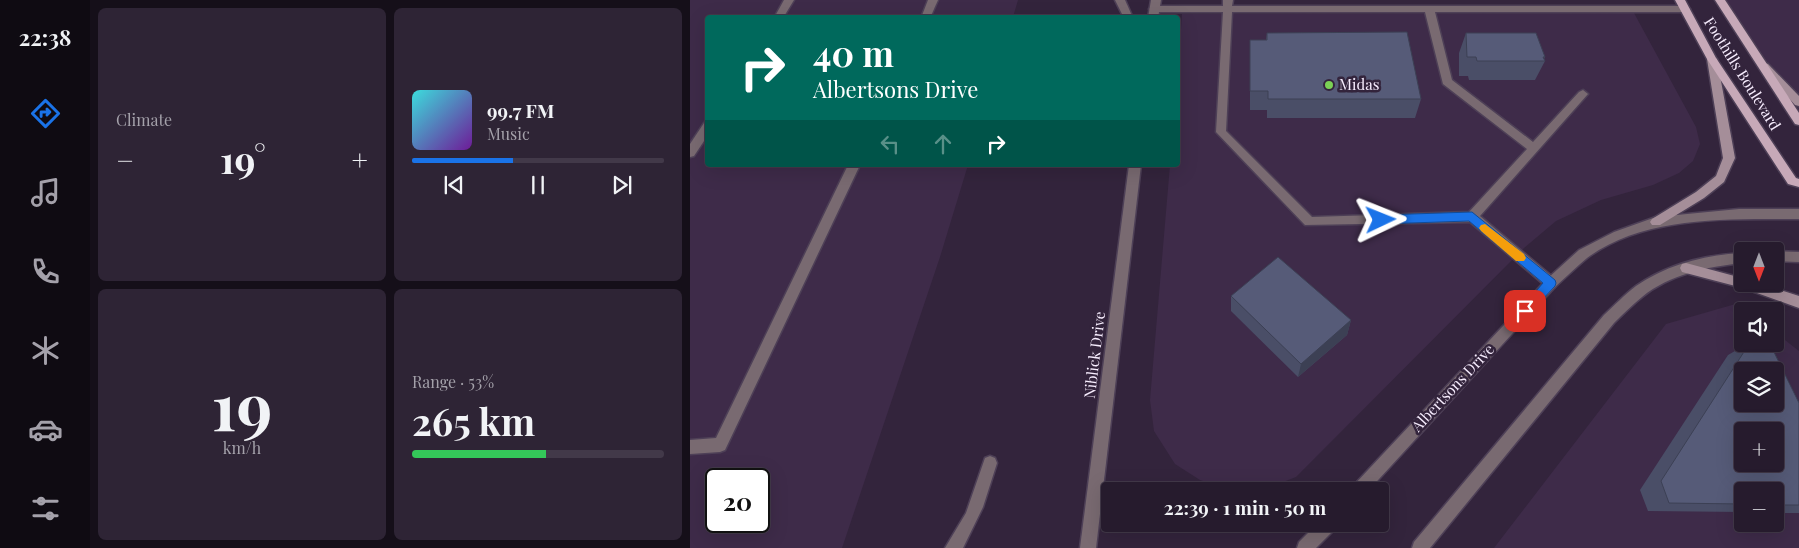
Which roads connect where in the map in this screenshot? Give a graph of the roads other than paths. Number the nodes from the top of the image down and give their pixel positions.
1 (789, 0) edge
2 (933, 0) edge
3 (1120, 0) edge
4 (1720, 0) edge
5 (1228, 4) edge
6 (1333, 4) edge
7 (1445, 4) edge
8 (1508, 4) edge
9 (1682, 5) edge
10 (1428, 8) junction
11 (1154, 9) edge
12 (780, 15) edge
13 (926, 15) edge
14 (1128, 15) edge
15 (1712, 59) junction
16 (1761, 61) junction
17 (1584, 94) dead end
18 (1799, 102) edge
19 (1799, 121) edge
20 (705, 130) edge
21 (1534, 149) junction
22 (690, 153) edge
23 (853, 167) edge
24 (1135, 167) edge
25 (1799, 183) edge
26 (1799, 214) edge
27 (1472, 217) junction
28 (1656, 222) junction
29 (1784, 256) edge
30 (1799, 257) edge
31 (1734, 258) edge
32 (1686, 268) junction
33 (1734, 280) edge
34 (1551, 283) junction
35 (1770, 292) edge
36 (1799, 302) edge
37 (690, 447) edge
38 (990, 463) dead end
39 (1366, 482) edge
40 (1320, 532) edge
41 (1421, 547) edge
42 (953, 548) edge
43 (1088, 548) edge
44 (1305, 548) edge

1 - 12 street
2 - 13 street
3 - 14 street
4 - 16 main road, Foothills Boulevard
5 - 6 street
5 - 11 street
5 - 27 street
6 - 10 street
7 - 8 street
7 - 10 street
8 - 9 street
9 - 15 main road, Foothills Boulevard
10 - 21 street
15 - 25 main road, Foothills Boulevard
15 - 28 main road
16 - 18 main road
16 - 19 main road, Foothills Boulevard
17 - 21 street
20 - 22 street
21 - 27 street
23 - 37 street
24 - 43 street, Niblick Drive
26 - 28 street, Albertsons Drive
27 - 34 street
28 - 34 street, Albertsons Drive
29 - 30 street
31 - 32 street
32 - 33 main road
32 - 41 street
34 - 39 street, Albertsons Drive
35 - 36 main road
38 - 42 street
40 - 44 street

